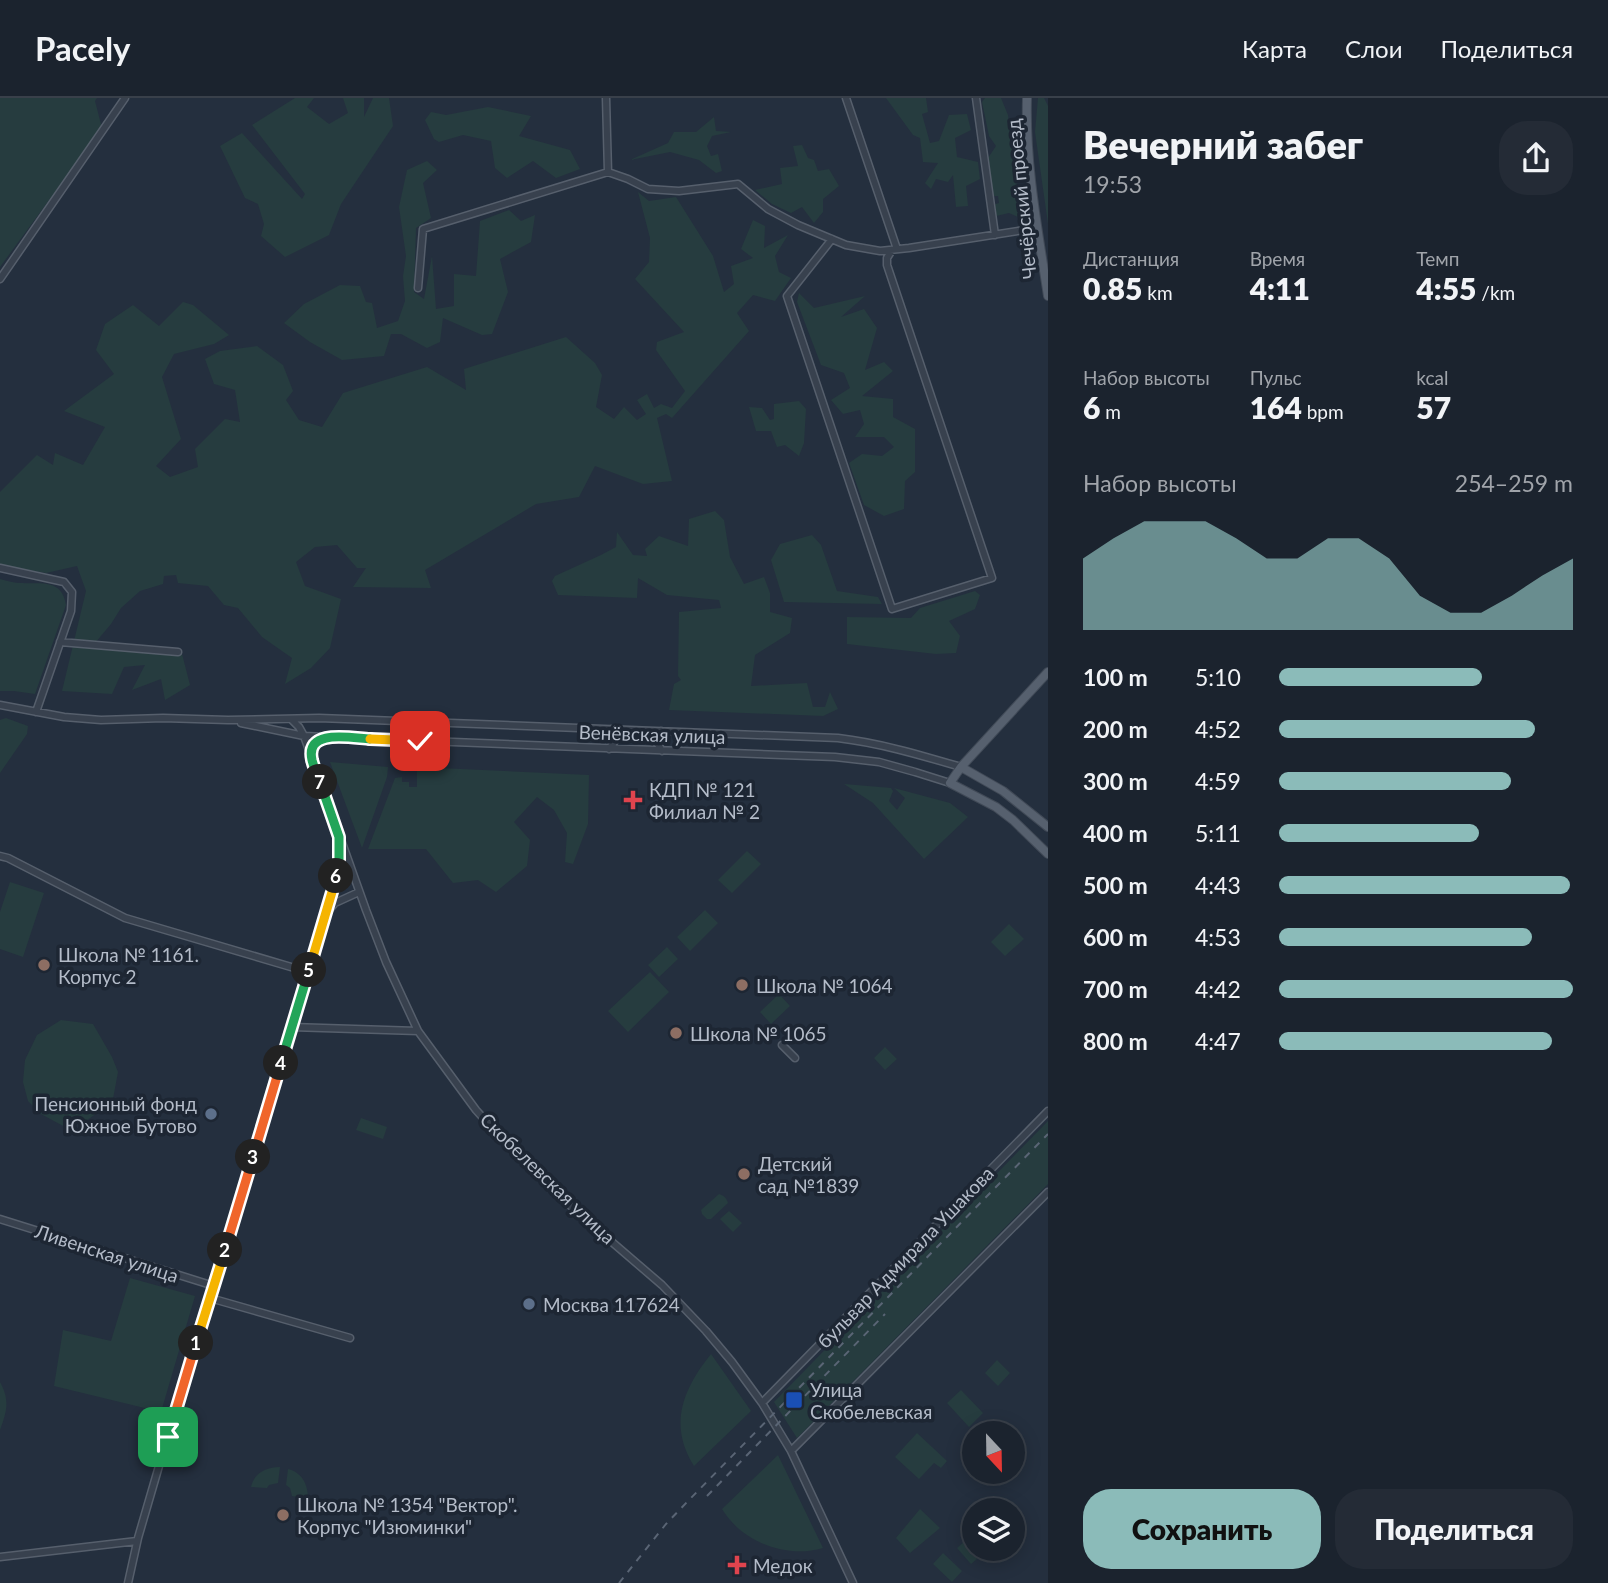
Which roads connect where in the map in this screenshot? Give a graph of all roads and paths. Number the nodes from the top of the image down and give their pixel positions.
1 (125, 98) edge
2 (606, 98) edge
3 (846, 98) edge
4 (976, 98) edge
5 (1027, 98) edge
6 (608, 172) junction
7 (1037, 228) junction
8 (995, 235) junction
9 (832, 239) junction
10 (895, 249) junction
11 (0, 279) edge
12 (418, 288) dead end
13 (1048, 296) edge
14 (0, 568) edge
15 (60, 642) junction
16 (178, 652) dead end
17 (1048, 672) edge
18 (0, 705) edge
19 (36, 712) junction
20 (319, 718) junction
21 (290, 719) junction
22 (228, 720) junction
23 (611, 729) junction
24 (661, 731) junction
25 (304, 736) junction
26 (326, 737) junction
27 (609, 749) junction
28 (662, 751) junction
29 (312, 759) junction
30 (961, 766) junction
31 (950, 783) junction
32 (1048, 827) edge
33 (339, 837) junction
34 (1048, 854) edge
35 (0, 856) edge
36 (359, 892) junction
37 (326, 914) junction
38 (308, 972) junction
39 (291, 1027) junction
40 (418, 1031) junction
41 (782, 1045) dead end
42 (796, 1058) dead end
43 (1048, 1111) edge
44 (1048, 1192) edge
45 (0, 1219) edge
46 (214, 1286) junction
47 (210, 1298) junction
48 (351, 1338) dead end
49 (762, 1403) junction
50 (791, 1451) junction
51 (138, 1541) junction
52 (0, 1557) edge
53 (128, 1583) edge
54 (853, 1583) edge

1 - 11 street
2 - 6 street
3 - 10 street
4 - 8 street
5 - 7 main road, Чечёрский проезд
6 - 9 street
6 - 12 street
7 - 8 street
7 - 13 main road, Чечёрский проезд
8 - 10 street
9 - 10 street
9 - 10 street
14 - 15 street
15 - 16 street
15 - 19 street
17 - 30 main road
18 - 19 street, Венёвская улица
19 - 22 street, Венёвская улица
20 - 21 street, Венёвская улица
20 - 23 street, Венёвская улица
20 - 25 street
21 - 22 street, Венёвская улица
21 - 25 street
22 - 25 street, Венёвская улица
23 - 24 street, Венёвская улица
23 - 27 street
24 - 28 street
24 - 30 street, Венёвская улица
25 - 26 street, Венёвская улица
25 - 29 street, Скобелевская улица
26 - 27 street, Венёвская улица
26 - 29 street
27 - 28 street, Венёвская улица
28 - 31 street, Венёвская улица
29 - 33 street, Скобелевская улица
30 - 31 main road
30 - 32 main road, Венёвская улица
31 - 34 main road, Венёвская улица
33 - 36 street, Скобелевская улица
33 - 37 street
35 - 38 street
36 - 37 street
36 - 40 street, Скобелевская улица
37 - 38 street
38 - 39 street
39 - 40 street
39 - 46 street
40 - 49 street, Скобелевская улица
41 - 42 street
43 - 49 street, бульвар Адмирала Ушакова
44 - 50 street
45 - 46 street, Ливенская улица
46 - 47 street
47 - 48 street
47 - 51 street
49 - 50 street, Скобелевская улица
50 - 54 street, Скобелевская улица
51 - 52 street
51 - 53 street

